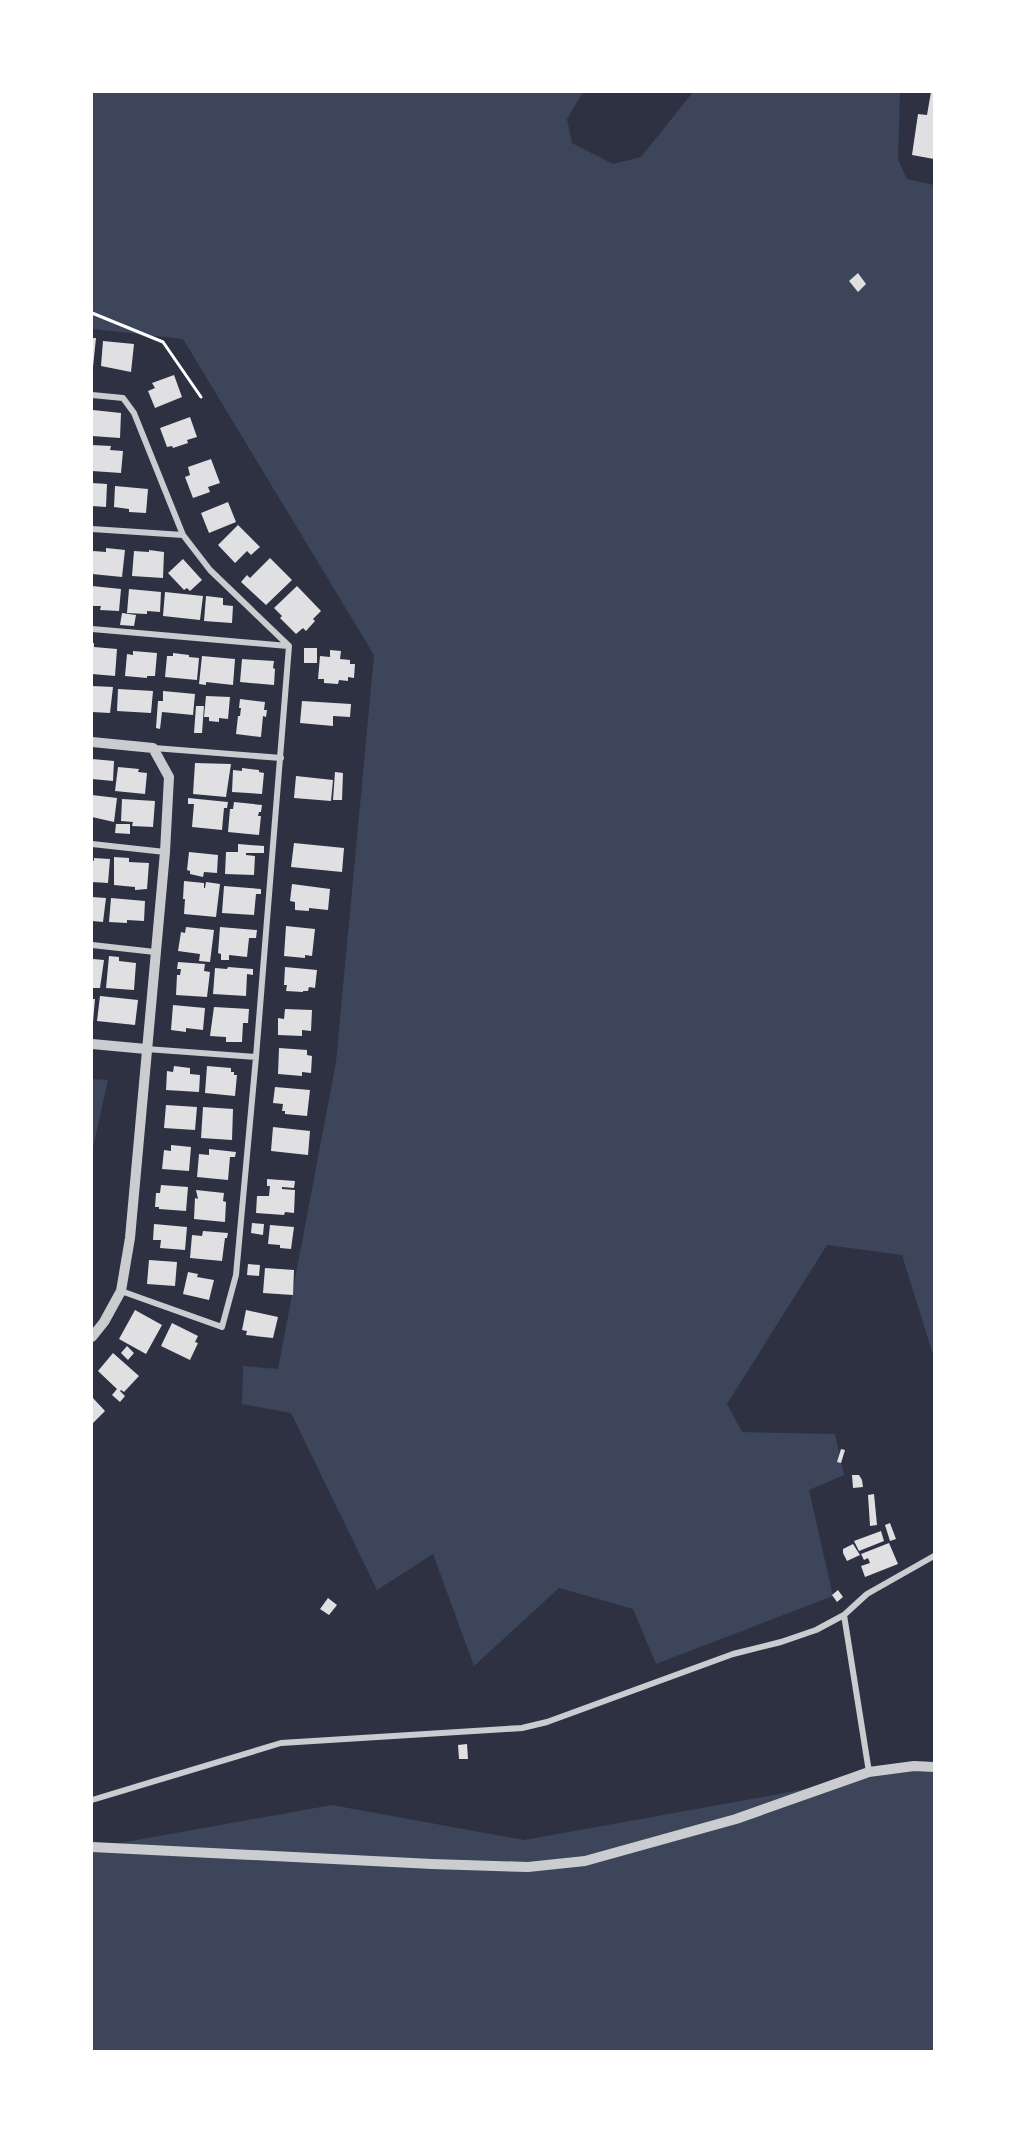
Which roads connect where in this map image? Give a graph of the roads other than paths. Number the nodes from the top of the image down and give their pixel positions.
1 (92, 395) edge
2 (92, 530) edge
3 (183, 535) junction
4 (92, 629) edge
5 (289, 646) junction
6 (92, 742) edge
7 (153, 748) junction
8 (281, 758) junction
9 (92, 844) edge
10 (165, 852) junction
11 (92, 945) edge
12 (155, 952) junction
13 (92, 1044) edge
14 (146, 1049) junction
15 (256, 1057) junction
16 (121, 1291) junction
17 (92, 1337) edge
18 (934, 1556) edge
19 (844, 1616) junction
20 (934, 1767) edge
21 (868, 1772) junction
22 (92, 1800) edge
23 (92, 1846) edge

1 - 3 street
2 - 3 street
3 - 5 street
4 - 5 street
5 - 8 street
6 - 7 street
7 - 8 street
7 - 10 street
8 - 15 street
9 - 10 street
10 - 12 street
11 - 12 street
12 - 14 street
13 - 14 street
14 - 15 street
14 - 16 street
15 - 16 street
16 - 17 street
18 - 19 street
19 - 21 street
19 - 22 street
20 - 21 street
21 - 23 street

